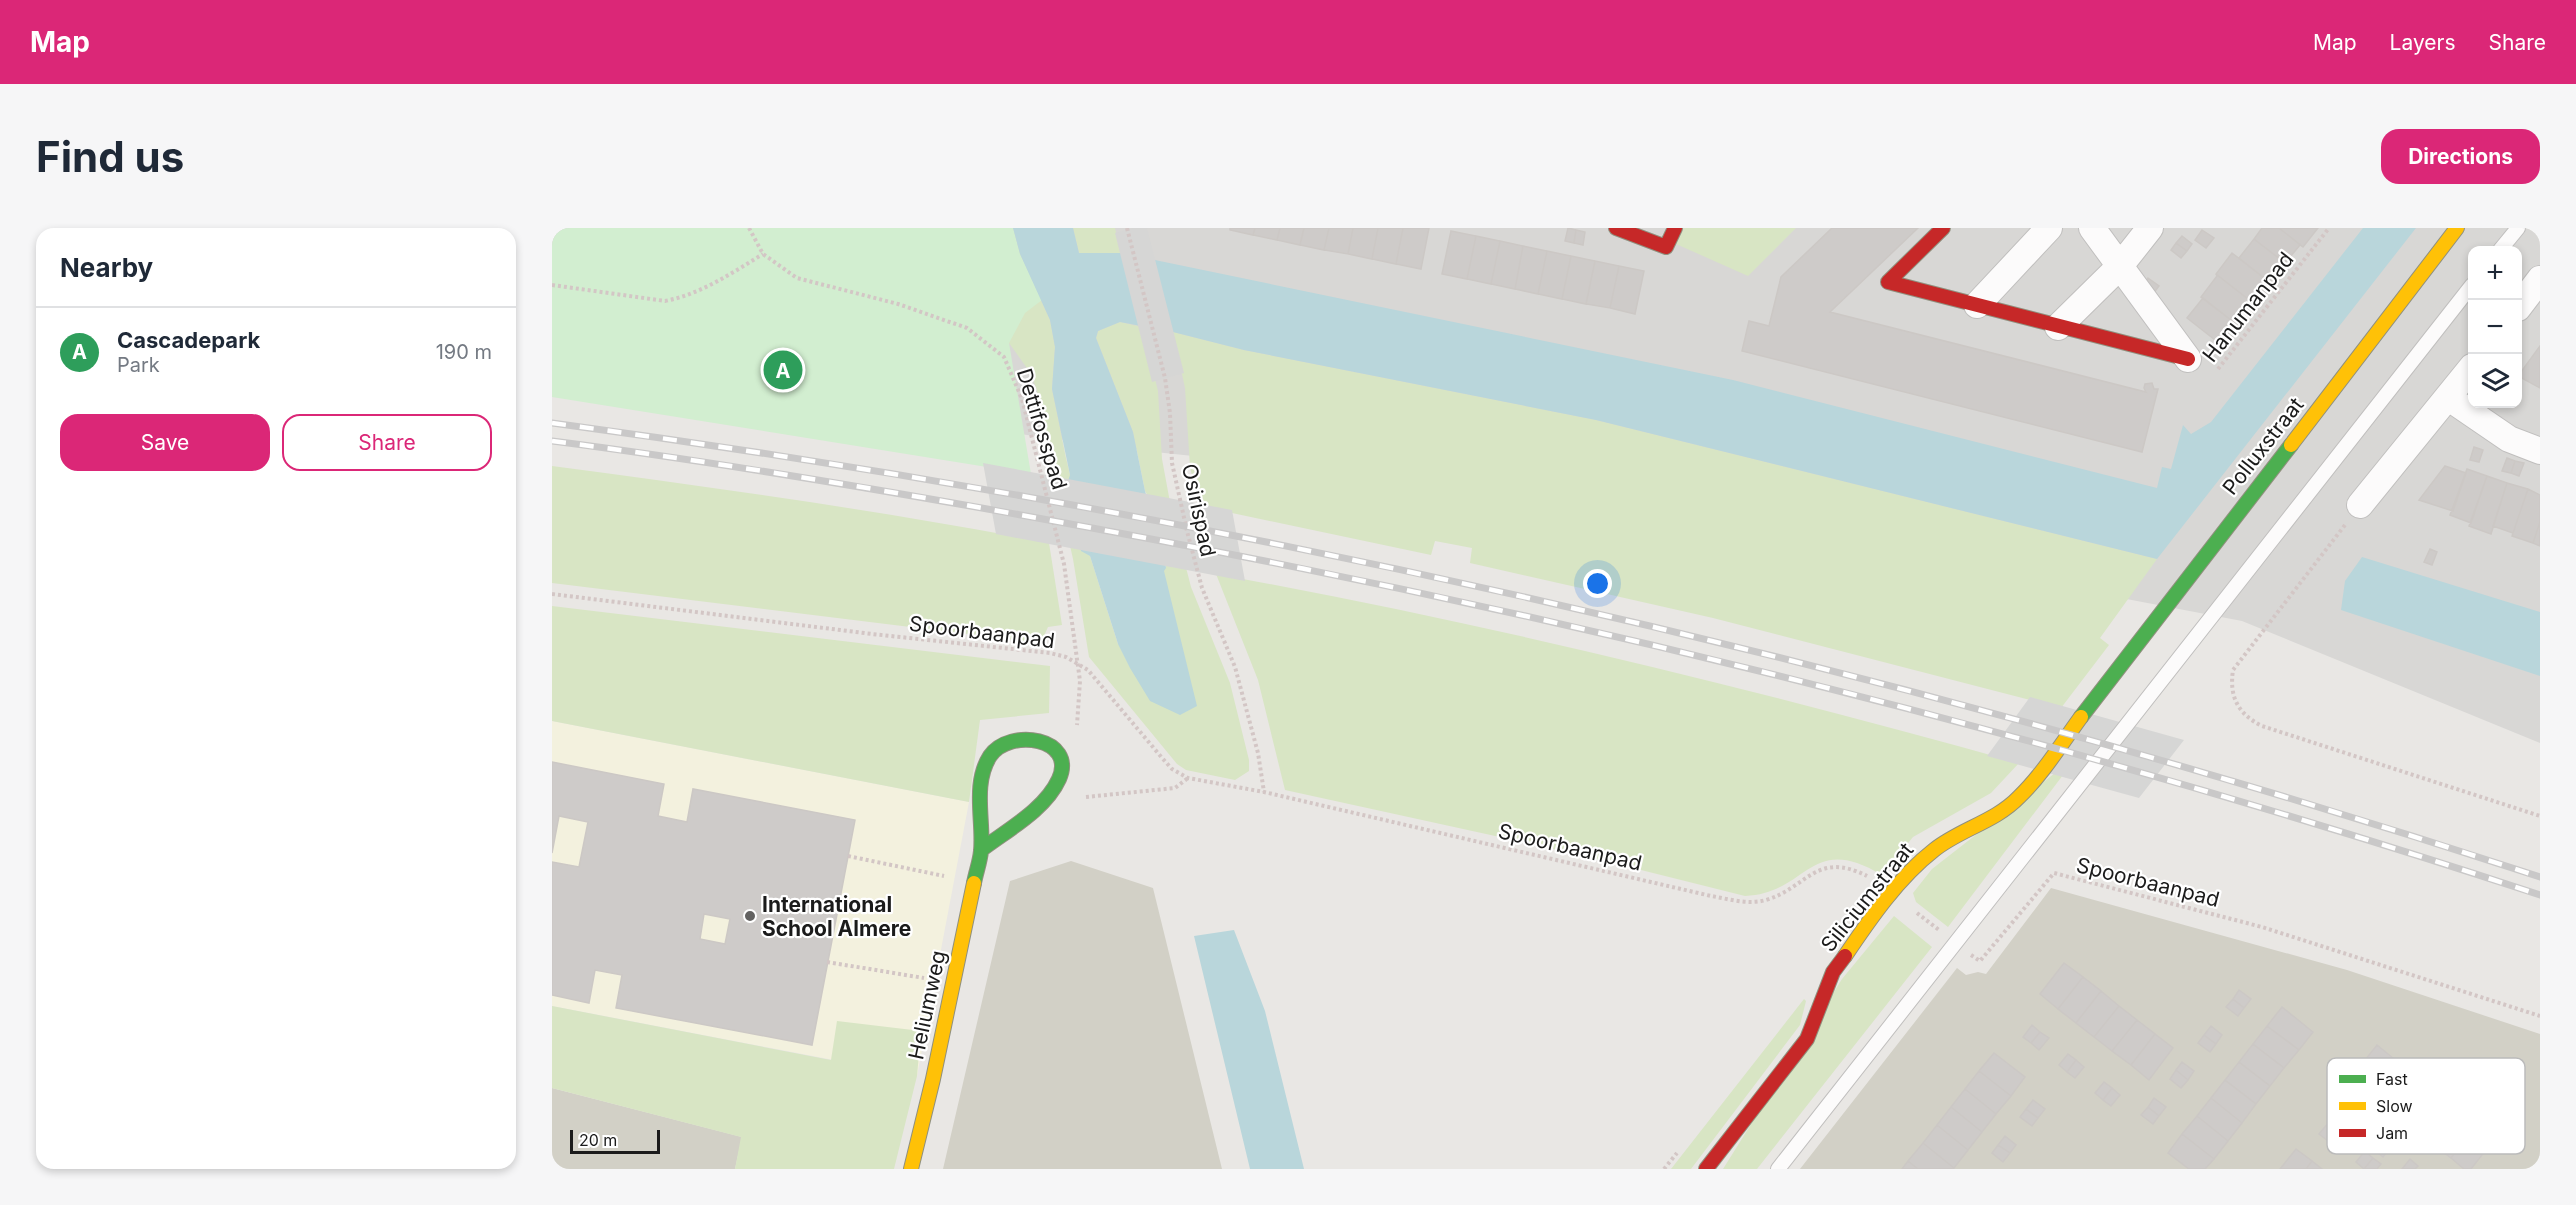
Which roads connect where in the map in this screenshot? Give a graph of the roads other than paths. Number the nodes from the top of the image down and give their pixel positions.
1 (1616, 228) edge
2 (1675, 228) edge
3 (1943, 228) edge
4 (2049, 228) edge
5 (2092, 228) edge
6 (2150, 228) edge
7 (2457, 228) edge
8 (2518, 228) edge
9 (2503, 246) edge
10 (2120, 266) junction
11 (2540, 279) edge
12 (2468, 290) edge
13 (2522, 302) edge
14 (1977, 305) junction
15 (2058, 327) junction
16 (2188, 359) joint
17 (2468, 372) edge
18 (2449, 398) junction
19 (2540, 451) edge
20 (2360, 505) road end
21 (2103, 690) joint
22 (981, 850) junction
23 (911, 1169) edge
24 (1706, 1169) edge
25 (1778, 1169) edge

1 - 2 street
3 - 14 street
4 - 14 street
5 - 10 street
6 - 10 street
7 - 21 street, Polluxstraat
8 - 9 lane
10 - 15 street
10 - 16 street
11 - 13 street
12 - 25 lane
14 - 15 street
15 - 16 street
17 - 18 street
18 - 19 street
18 - 20 street
21 - 24 street, Siliciumstraat
22 - 22 street, Heliumweg
22 - 23 street, Heliumweg

